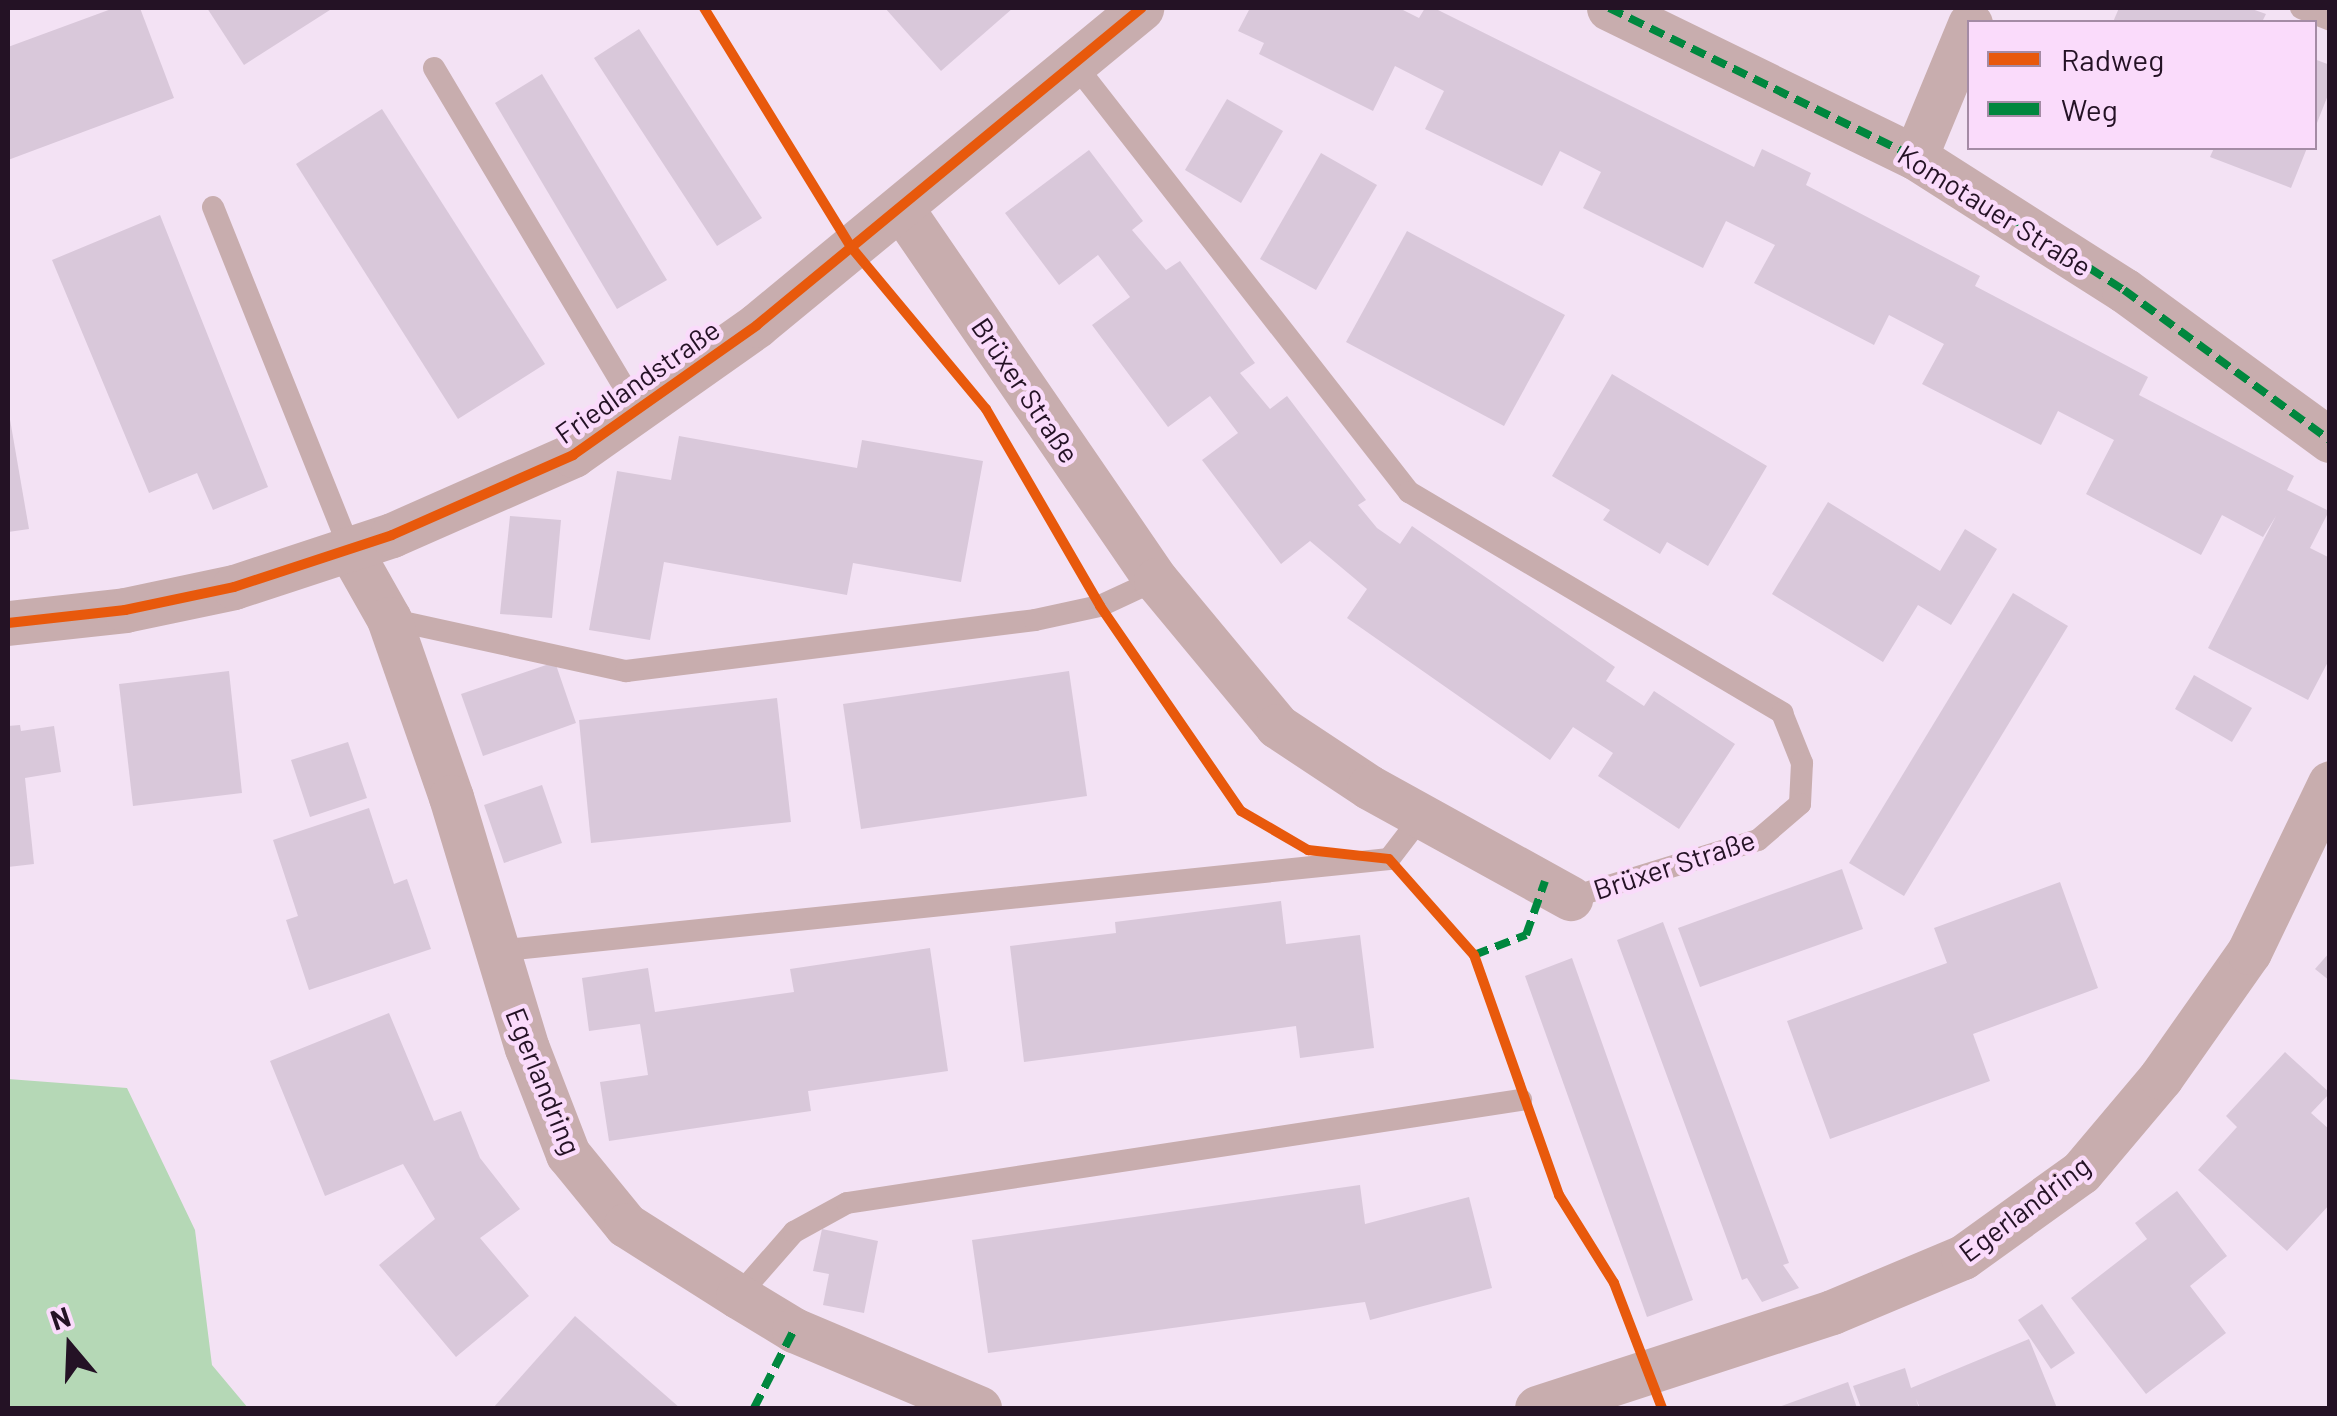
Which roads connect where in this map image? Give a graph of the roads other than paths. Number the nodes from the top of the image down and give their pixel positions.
1 (1140, 8) edge
2 (2301, 8) edge
3 (1629, 12) edge
4 (2330, 20) edge
5 (1967, 30) edge
6 (1076, 66) junction
7 (434, 68) dead end
8 (1915, 157) junction
9 (213, 206) dead end
10 (901, 208) junction
11 (640, 412) junction
12 (2330, 440) edge
13 (350, 550) junction
14 (1156, 580) junction
15 (389, 619) junction
16 (8, 622) edge
17 (2330, 783) edge
18 (1422, 816) junction
19 (1570, 898) joint
20 (496, 951) junction
21 (1521, 1100) dead end
22 (738, 1296) junction
23 (979, 1408) edge
24 (1537, 1408) edge

1 - 6 street, Friedlandstraße
2 - 4 lane
3 - 8 street, Komotauer Straße
5 - 8 street
6 - 10 street, Friedlandstraße
6 - 19 lane, Brüxer Straße
7 - 11 lane
8 - 12 street, Komotauer Straße
9 - 13 lane
10 - 11 street, Friedlandstraße
10 - 14 street, Brüxer Straße
11 - 13 street, Friedlandstraße
13 - 15 street, Egerlandring
13 - 16 street, Friedlandstraße
14 - 15 lane
14 - 18 street, Brüxer Straße
15 - 20 street, Egerlandring
17 - 24 street, Egerlandring
18 - 19 street, Brüxer Straße
18 - 20 lane
20 - 22 street, Egerlandring
21 - 22 lane
22 - 23 street, Egerlandring

